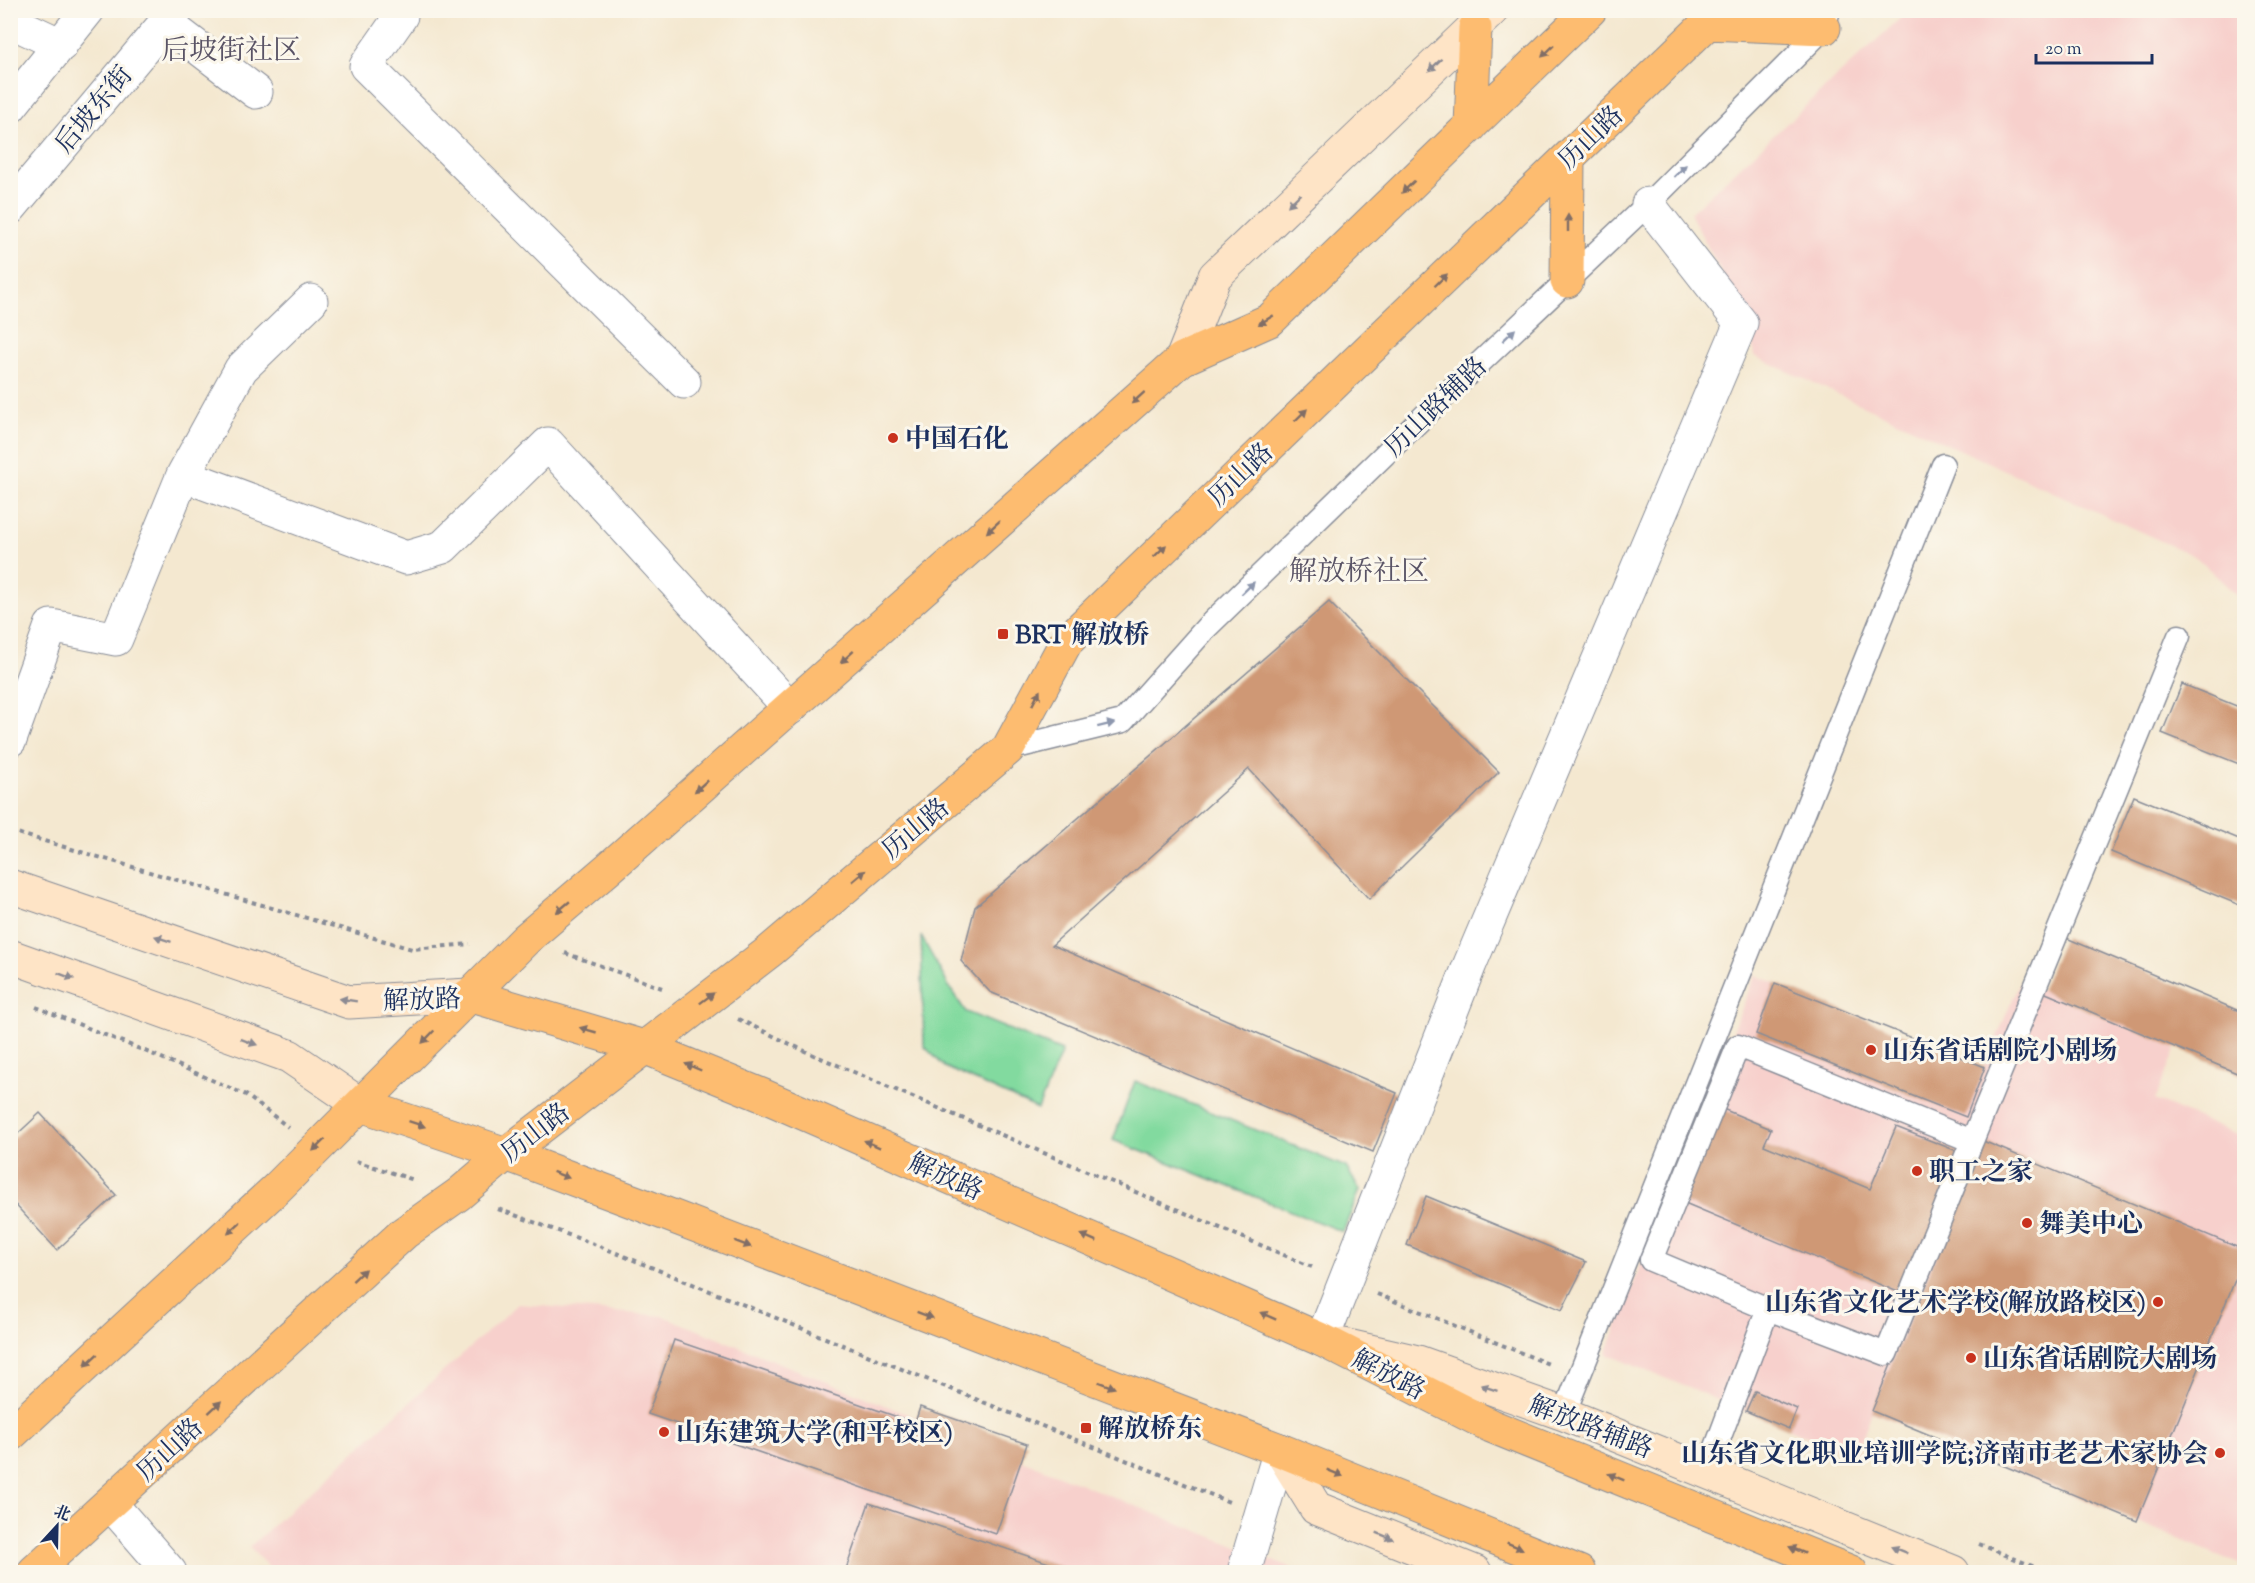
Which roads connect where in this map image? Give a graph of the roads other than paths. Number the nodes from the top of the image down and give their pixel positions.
1 (88, 10) edge
2 (394, 10) edge
3 (1590, 10) edge
4 (171, 16) edge
5 (1715, 17) edge
6 (1484, 19) edge
7 (1826, 19) edge
8 (10, 21) edge
9 (61, 45) junction
10 (256, 92) dead end
11 (10, 107) edge
12 (1471, 126) junction
13 (1568, 158) junction
14 (1648, 204) junction
15 (10, 208) edge
16 (1567, 281) junction
17 (311, 301) dead end
18 (1182, 359) junction
19 (684, 381) dead end
20 (1943, 465) dead end
21 (183, 475) junction
22 (2179, 636) dead end
23 (790, 708) junction
24 (10, 740) edge
25 (1008, 749) junction
26 (10, 886) edge
27 (10, 956) edge
28 (469, 995) junction
29 (644, 1047) junction
30 (361, 1105) junction
31 (1972, 1142) junction
32 (506, 1154) junction
33 (1768, 1309) junction
34 (1322, 1340) junction
35 (1564, 1414) junction
36 (10, 1435) edge
37 (1281, 1450) junction
38 (1707, 1471) junction
39 (110, 1503) junction
40 (34, 1572) edge
41 (170, 1572) edge
42 (1244, 1572) edge
43 (1475, 1572) edge
44 (1579, 1572) edge
45 (1851, 1572) edge
46 (1953, 1572) edge

1 - 9 street
2 - 19 street
3 -> 12 main road
4 - 10 street
4 - 15 street, 后坡东街
5 - 7 main road
5 - 13 main road, 历山路
6 - 12 main road
6 -> 18 street
14 -> 7 lane, 历山路辅路
8 - 9 street
9 - 11 street
12 -> 18 main road
16 -> 13 main road
25 -> 13 main road, 历山路
14 - 16 lane, 历山路辅路
14 - 34 street
25 -> 16 lane, 历山路辅路
17 - 21 street
18 -> 23 main road
20 - 35 lane
21 - 23 street
21 - 24 street
22 - 31 lane
23 -> 28 main road
29 -> 25 main road, 历山路
28 -> 26 street, 解放路
27 -> 30 street
29 -> 28 main road, 解放路
28 -> 30 main road
29 - 32 main road, 历山路
34 -> 29 main road, 解放路
30 -> 32 main road
30 -> 36 main road
31 - 33 lane
31 - 33 lane
32 -> 37 main road
39 -> 32 main road, 历山路
33 - 38 lane
35 -> 34 street, 解放路辅路
45 -> 34 main road, 解放路
35 - 38 street, 解放路辅路
37 - 42 street
37 -> 43 street
37 -> 44 main road
46 -> 38 street, 解放路辅路
39 - 40 main road, 历山路
39 - 41 street

